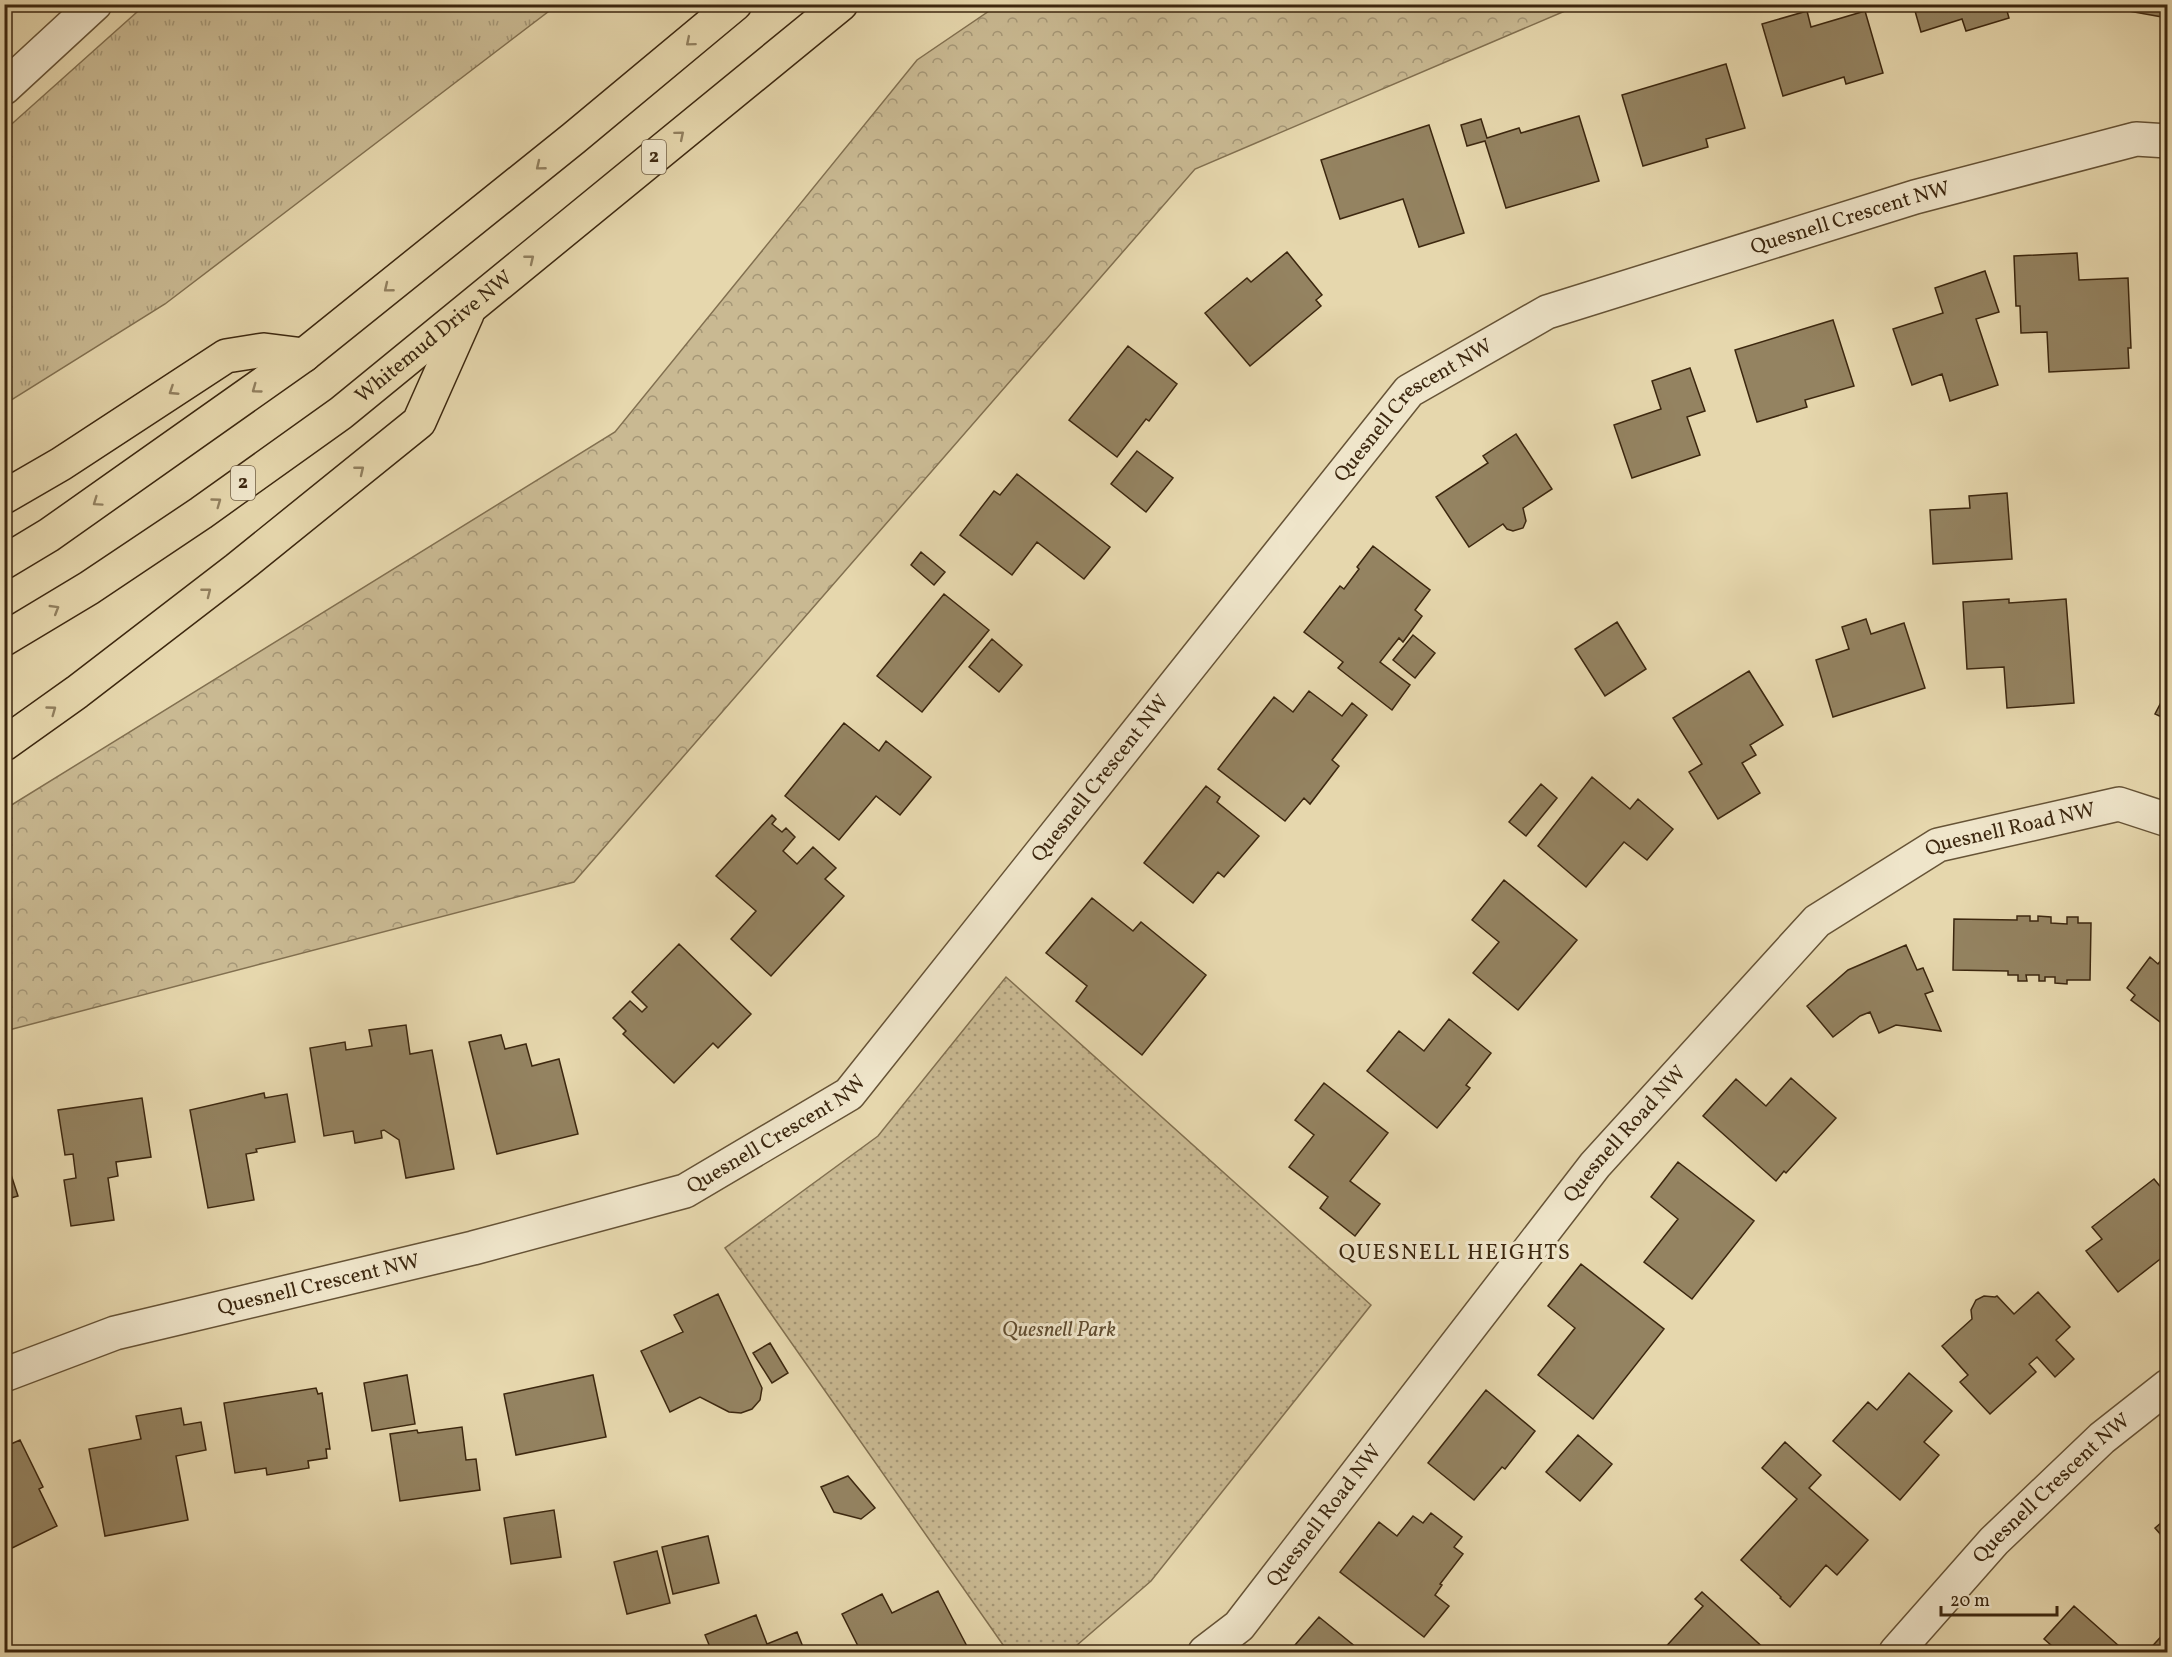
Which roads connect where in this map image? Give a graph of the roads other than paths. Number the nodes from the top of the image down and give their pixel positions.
1 (95, 4) edge
2 (735, 4) edge
3 (841, 4) edge
4 (4, 88) edge
5 (2168, 141) edge
6 (468, 310) junction
7 (304, 355) junction
8 (4, 496) edge
9 (4, 562) edge
10 (4, 639) edge
11 (4, 744) edge
12 (2168, 820) edge
13 (4, 1375) edge
14 (2168, 1386) edge
15 (1205, 1653) edge
16 (1896, 1653) edge

1 - 4 street
2 -> 7 highway
6 -> 3 highway, Whitemud Drive NW / 2
5 - 13 street, Quesnell Crescent NW
10 -> 6 highway, Whitemud Drive NW / 2
11 -> 6 highway
7 -> 8 highway
7 -> 9 highway
12 - 15 street, Quesnell Road NW
14 - 16 street, Quesnell Crescent NW

